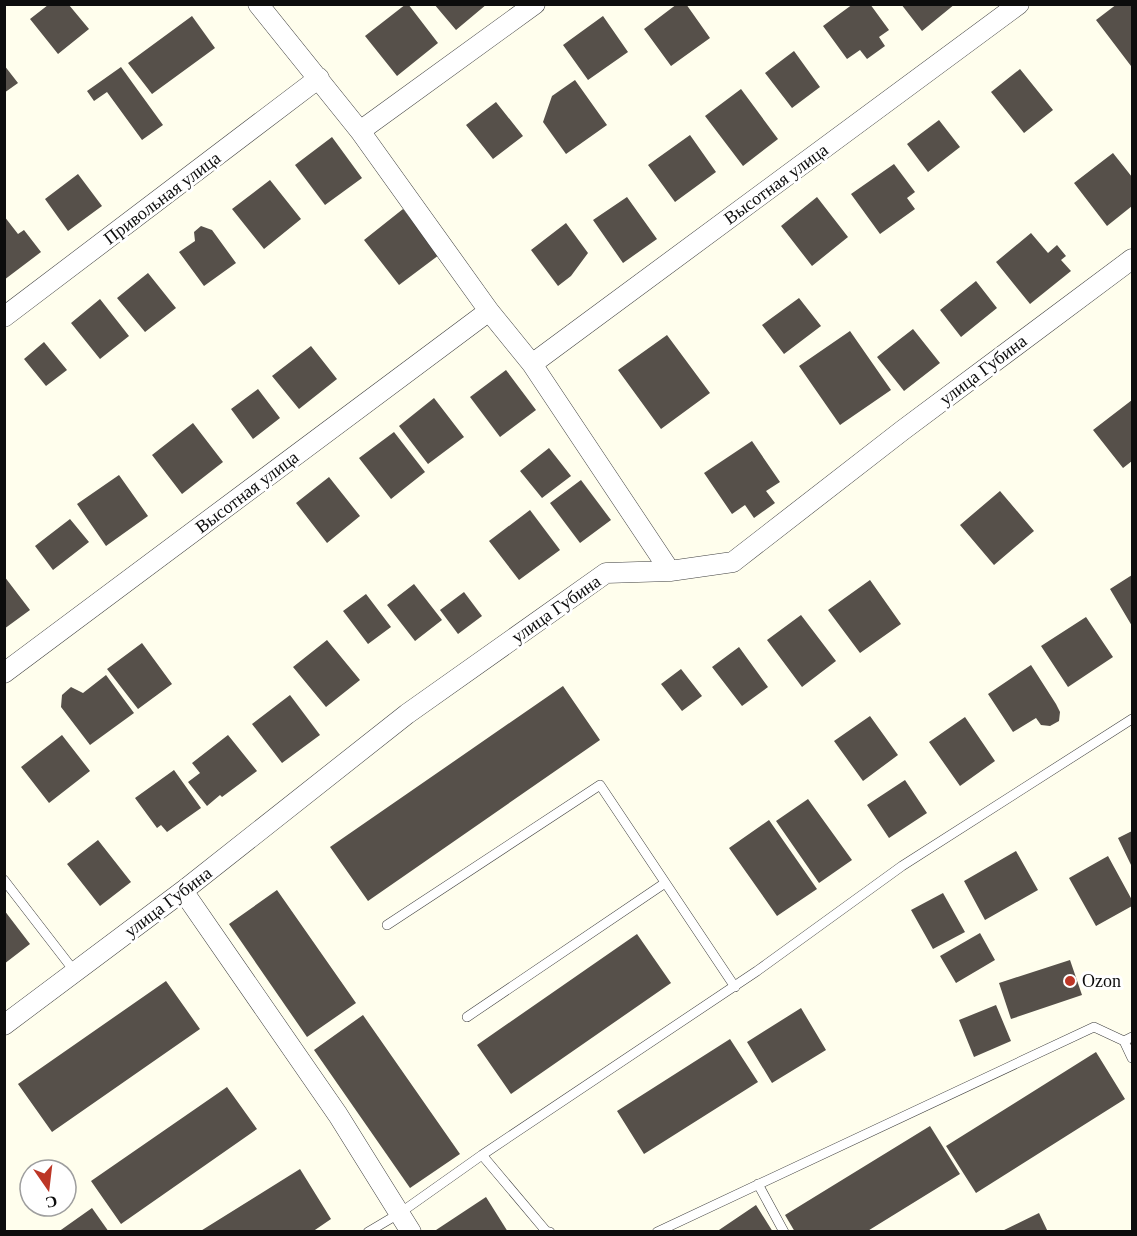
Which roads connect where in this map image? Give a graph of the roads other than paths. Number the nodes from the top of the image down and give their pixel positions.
1 (258, 4) edge
2 (536, 4) edge
3 (1019, 4) edge
4 (319, 78) junction
5 (360, 130) junction
6 (1132, 259) edge
7 (489, 311) junction
8 (4, 317) edge
9 (532, 364) junction
10 (670, 570) junction
11 (4, 673) edge
12 (1132, 720) edge
13 (4, 880) edge
14 (665, 883) junction
15 (183, 891) junction
16 (387, 925) dead end
17 (75, 972) junction
18 (735, 987) junction
19 (467, 1017) dead end
20 (4, 1025) edge
21 (1128, 1039) edge
22 (1132, 1058) edge
23 (482, 1155) junction
24 (759, 1184) junction
25 (400, 1213) junction
26 (368, 1232) edge
27 (411, 1232) edge
28 (549, 1232) edge
29 (657, 1232) edge
30 (784, 1232) edge

1 - 4 street
2 - 5 street
3 - 9 street, Высотная улица
4 - 5 street
4 - 8 street, Привольная улица
5 - 7 street
6 - 10 street, улица Губина
7 - 9 street
7 - 11 street, Высотная улица
9 - 10 street
10 - 15 street, улица Губина
12 - 18 lane
13 - 17 lane
14 - 16 lane
14 - 18 lane
14 - 19 lane
15 - 17 street, улица Губина
15 - 25 street
17 - 20 street, улица Губина
18 - 23 lane
21 - 22 lane
21 - 24 lane
23 - 25 lane
23 - 28 lane
24 - 29 lane
24 - 30 lane
25 - 26 lane
25 - 27 street

